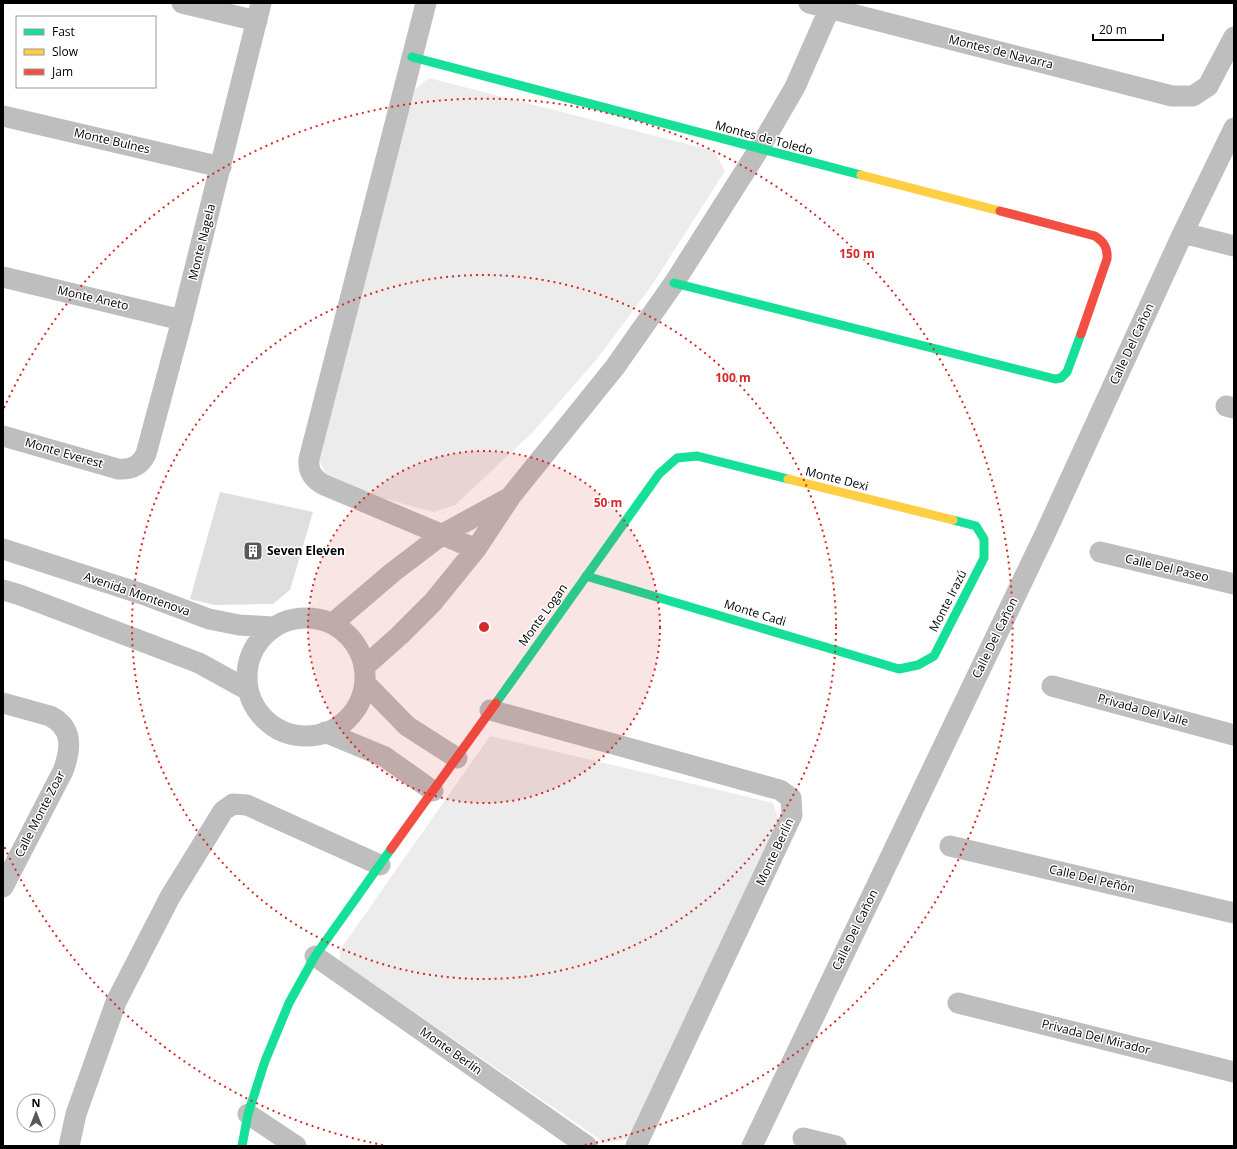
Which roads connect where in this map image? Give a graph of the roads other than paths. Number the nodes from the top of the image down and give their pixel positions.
1 (182, 3) edge
2 (426, 3) edge
3 (809, 3) edge
4 (831, 6) edge
5 (259, 12) edge
6 (1234, 37) edge
7 (412, 57) junction
8 (3, 116) edge
9 (1234, 128) edge
10 (759, 149) junction
11 (221, 167) junction
12 (1183, 233) junction
13 (1234, 246) edge
14 (3, 277) edge
15 (674, 283) junction
16 (182, 320) junction
17 (3, 436) edge
18 (677, 458) joint
19 (125, 469) joint
20 (511, 496) junction
21 (443, 534) junction
22 (984, 539) joint
23 (3, 549) edge
24 (476, 549) junction
25 (1100, 552) dead end
26 (586, 576) junction
27 (1234, 584) edge
28 (3, 590) edge
29 (332, 624) junction
30 (273, 627) junction
31 (918, 665) joint
32 (364, 675) junction
33 (1052, 686) dead end
34 (248, 690) junction
35 (3, 703) edge
36 (490, 710) junction
37 (325, 732) junction
38 (1234, 735) edge
39 (456, 758) junction
40 (433, 791) junction
41 (950, 846) dead end
42 (380, 865) junction
43 (6, 874) edge
44 (1234, 912) edge
45 (315, 956) junction
46 (958, 1003) dead end
47 (1234, 1072) edge
48 (248, 1114) junction
49 (803, 1138) dead end
50 (69, 1146) edge
51 (242, 1146) edge
52 (296, 1146) edge
53 (587, 1146) edge
54 (636, 1146) edge
55 (752, 1146) edge
56 (836, 1146) edge

1 - 5 street
2 - 7 street
3 - 4 street, Montes de Navarra
4 - 6 street, Montes de Navarra
4 - 10 street
5 - 11 street, Monte Nagela
7 - 10 street, Montes de Toledo
7 - 21 street
8 - 11 street, Monte Bulnes
9 - 12 street, Calle Del Cañon
10 - 15 street
10 - 15 street, Montes de Toledo
11 - 16 street, Monte Nagela
12 - 13 street
12 - 55 street, Calle Del Cañon
14 - 16 street, Monte Aneto
15 - 20 street
16 - 19 street, Monte Nagela
17 - 19 street, Monte Everest
18 - 22 street, Monte Dexi
18 - 26 street, Monte Logan
20 - 21 street
20 - 24 street
21 - 24 street
21 - 29 street
22 - 31 street, Monte Irazú
23 - 30 street, Avenida Montenova
24 - 32 street
25 - 27 street, Calle Del Paseo
26 - 31 street, Monte Cadi
26 - 36 street, Monte Logan
28 - 34 street
29 - 30 street
29 - 32 street
30 - 34 street
32 - 37 street
32 - 39 street
33 - 38 street, Privada Del Valle
34 - 37 street
35 - 43 street, Calle Monte Zoar
36 - 39 street, Monte Logan
36 - 54 street, Monte Berlín
37 - 40 street
39 - 40 street, Monte Logan
40 - 42 street, Monte Logan
41 - 44 street, Calle Del Peñón
42 - 45 street, Monte Logan
42 - 50 street
45 - 48 street, Monte Logan
45 - 53 street, Monte Berlín
46 - 47 street, Privada Del Mirador
48 - 51 street, Monte Logan
48 - 52 street
49 - 56 street

